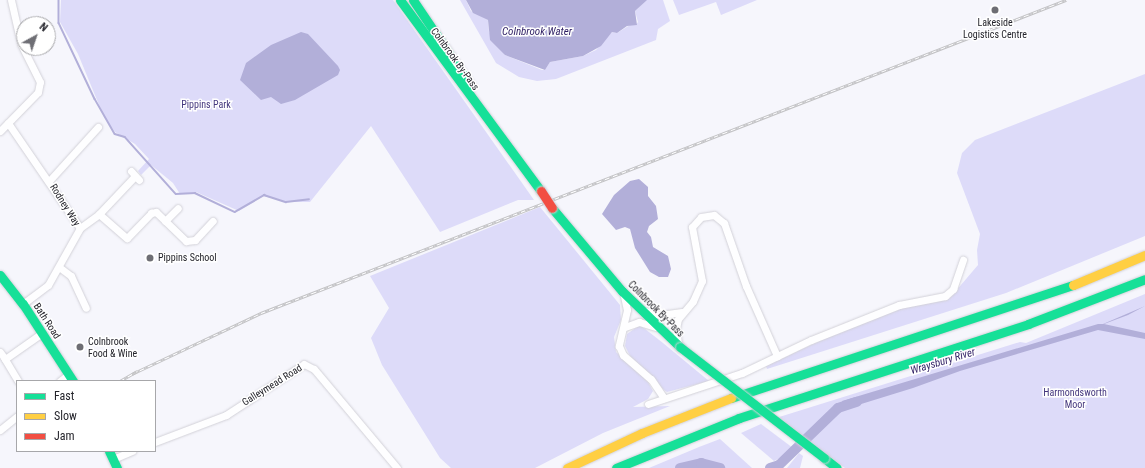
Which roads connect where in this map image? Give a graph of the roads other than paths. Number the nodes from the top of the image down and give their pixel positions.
1 (11, 0) edge
2 (400, 0) edge
3 (413, 0) edge
4 (8, 123) junction
5 (98, 127) dead end
6 (496, 129) junction
7 (0, 131) edge
8 (135, 176) dead end
9 (49, 181) junction
10 (178, 208) dead end
11 (99, 214) junction
12 (165, 221) junction
13 (213, 221) dead end
14 (80, 228) junction
15 (1145, 255) edge
16 (963, 260) dead end
17 (59, 267) junction
18 (1, 277) edge
19 (1145, 279) edge
20 (622, 290) junction
21 (23, 304) junction
22 (86, 308) dead end
23 (638, 308) junction
24 (682, 312) junction
25 (625, 327) junction
26 (661, 330) junction
27 (42, 334) junction
28 (680, 347) junction
29 (0, 352) edge
30 (777, 356) junction
31 (5, 359) junction
32 (71, 377) edge
33 (17, 380) edge
34 (664, 398) junction
35 (648, 404) dead end
36 (16, 417) edge
37 (0, 430) edge
38 (156, 442) edge
39 (127, 452) edge
40 (111, 455) edge
41 (117, 468) edge
42 (397, 468) edge
43 (567, 468) edge
44 (616, 468) edge
45 (837, 468) edge

1 - 4 street
2 - 6 main road, Colnbrook By-Pass
3 - 6 main road, Colnbrook By-Pass
4 - 7 street
4 - 9 street, Rodney Way
5 - 9 street
6 - 20 main road, Colnbrook By-Pass, bridge
8 - 11 street
9 - 14 street, Rodney Way
10 - 12 street
11 - 12 street
11 - 14 street
12 - 13 street
14 - 17 street, Rodney Way
15 - 43 main road
16 - 30 street
17 - 21 street, Rodney Way
17 - 22 street
18 - 21 main road, Bath Road
19 - 44 main road
20 - 23 main road, Colnbrook By-Pass
20 - 25 street
21 - 27 main road, Bath Road
23 - 24 street
23 - 26 main road, Colnbrook By-Pass
24 - 28 street
24 - 30 street
25 - 26 street
25 - 34 street
26 - 28 main road, Colnbrook By-Pass
27 - 31 street
27 - 32 main road, Bath Road
28 - 45 main road, Colnbrook By-Pass, bridge
29 - 31 street
30 - 34 street
31 - 33 street
34 - 35 street
36 - 37 street
38 - 42 street, Galleymead Road
39 - 40 street
40 - 41 main road

